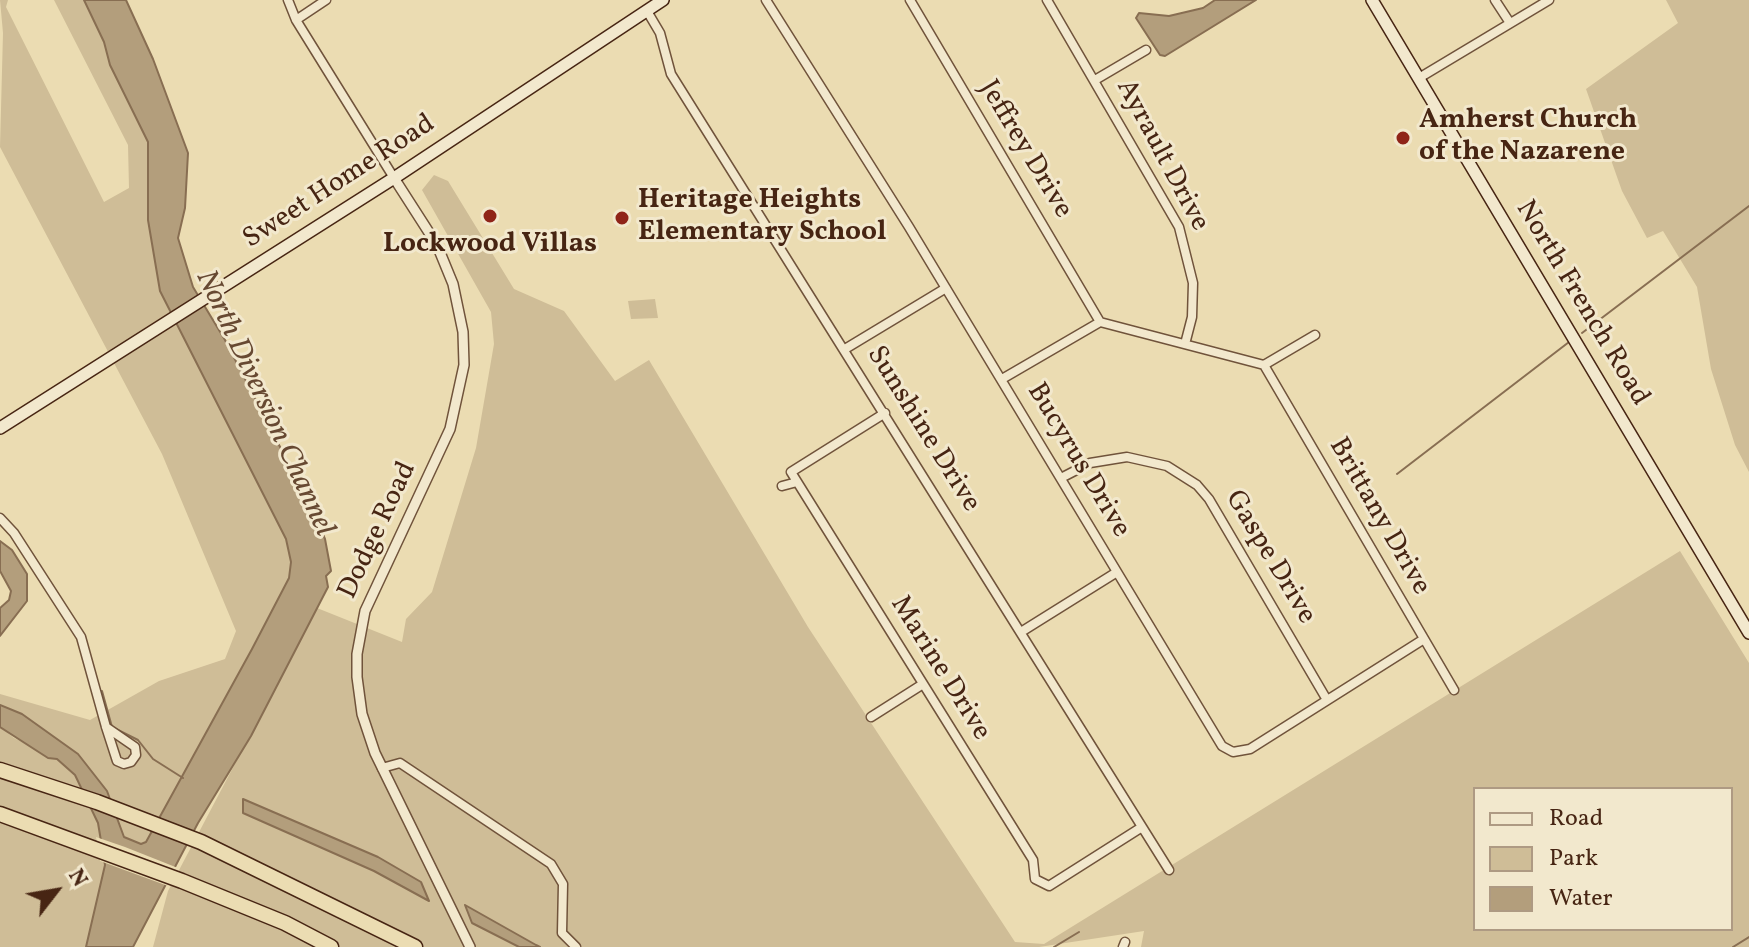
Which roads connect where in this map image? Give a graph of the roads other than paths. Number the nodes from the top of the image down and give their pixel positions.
1 (288, 0) edge
2 (326, 0) edge
3 (663, 0) edge
4 (766, 0) edge
5 (910, 0) edge
6 (1047, 0) edge
7 (1372, 0) edge
8 (1495, 0) edge
9 (1549, 0) edge
10 (647, 11) junction
11 (296, 20) junction
12 (1510, 23) junction
13 (1146, 50) dead end
14 (1419, 78) junction
15 (1095, 80) junction
16 (394, 178) junction
17 (946, 288) junction
18 (1100, 322) junction
19 (1315, 335) dead end
20 (1185, 344) junction
21 (845, 349) junction
22 (1264, 365) junction
23 (1002, 379) junction
24 (885, 413) junction
25 (0, 428) edge
26 (1061, 478) junction
27 (797, 482) junction
28 (782, 486) dead end
29 (0, 518) edge
30 (1117, 572) junction
31 (1021, 632) junction
32 (1749, 633) edge
33 (1424, 639) junction
34 (923, 684) junction
35 (1454, 690) dead end
36 (1327, 700) junction
37 (871, 717) dead end
38 (106, 727) junction
39 (382, 768) junction
40 (0, 770) edge
41 (0, 814) edge
42 (0, 822) edge
43 (1142, 827) junction
44 (48, 830) junction
45 (1169, 870) dead end
46 (331, 947) edge
47 (415, 947) edge
48 (470, 947) edge
49 (576, 947) edge

1 - 11 street
2 - 11 street
3 - 10 main road, Sweet Home Road
4 - 17 street, Bucyrus Drive
5 - 18 street, Jeffrey Drive
6 - 15 street, Ayrault Drive
7 - 14 main road, North French Road
8 - 12 street
9 - 12 street
10 - 16 main road, Sweet Home Road
10 - 21 street, Sunshine Drive
11 - 16 street
12 - 14 street
13 - 15 street
14 - 32 main road, North French Road
15 - 20 street, Ayrault Drive
16 - 25 main road, Sweet Home Road
16 - 39 street, Dodge Road
17 - 21 street
17 - 23 street, Bucyrus Drive
18 - 20 street
18 - 23 street
19 - 22 street
20 - 22 street
21 - 24 street, Sunshine Drive
22 - 33 street, Brittany Drive
23 - 26 street, Bucyrus Drive
24 - 27 street
24 - 31 street, Sunshine Drive
26 - 30 street, Bucyrus Drive
26 - 36 street, Gaspe Drive
27 - 28 street
27 - 34 street, Marine Drive
29 - 38 street
30 - 31 street
30 - 36 street, Bucyrus Drive
31 - 43 street, Sunshine Drive
33 - 35 street, Brittany Drive
33 - 36 street, Bucyrus Drive
34 - 37 street
34 - 43 street, Marine Drive
38 - 38 street
39 - 48 street, Dodge Road
39 - 49 street
40 - 47 highway
41 - 44 highway
42 - 44 highway
43 - 45 street, Sunshine Drive
44 - 46 highway

